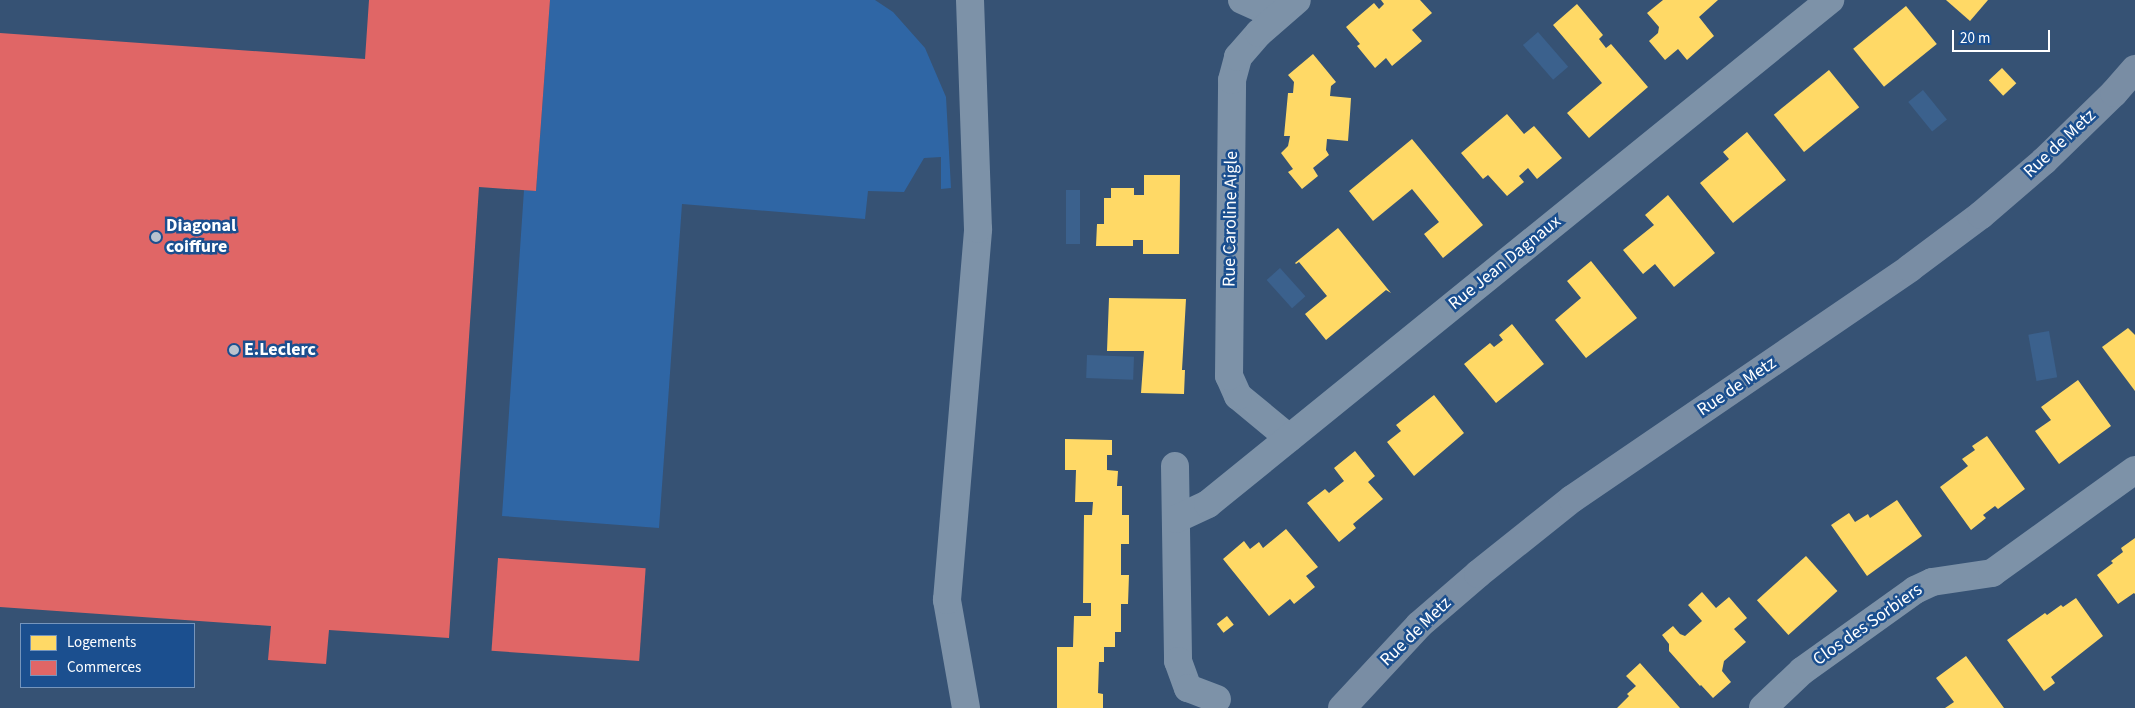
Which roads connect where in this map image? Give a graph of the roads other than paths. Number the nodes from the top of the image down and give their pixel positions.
1 (970, 0) edge
2 (1242, 0) edge
3 (1830, 0) edge
4 (1287, 8) edge
5 (2135, 69) edge
6 (1289, 438) junction
7 (1175, 466) dead end
8 (2135, 470) edge
9 (1176, 519) junction
10 (1217, 699) dead end
11 (966, 708) edge
12 (1342, 708) edge
13 (1763, 708) edge

1 - 11 street
2 - 4 street
3 - 6 street, Rue Jean Dagnaux
4 - 6 street, Rue Caroline Aigle
5 - 12 main road, Rue de Metz
6 - 9 street, Rue Jean Dagnaux
7 - 9 street
8 - 13 street, Clos des Sorbiers
9 - 10 street

